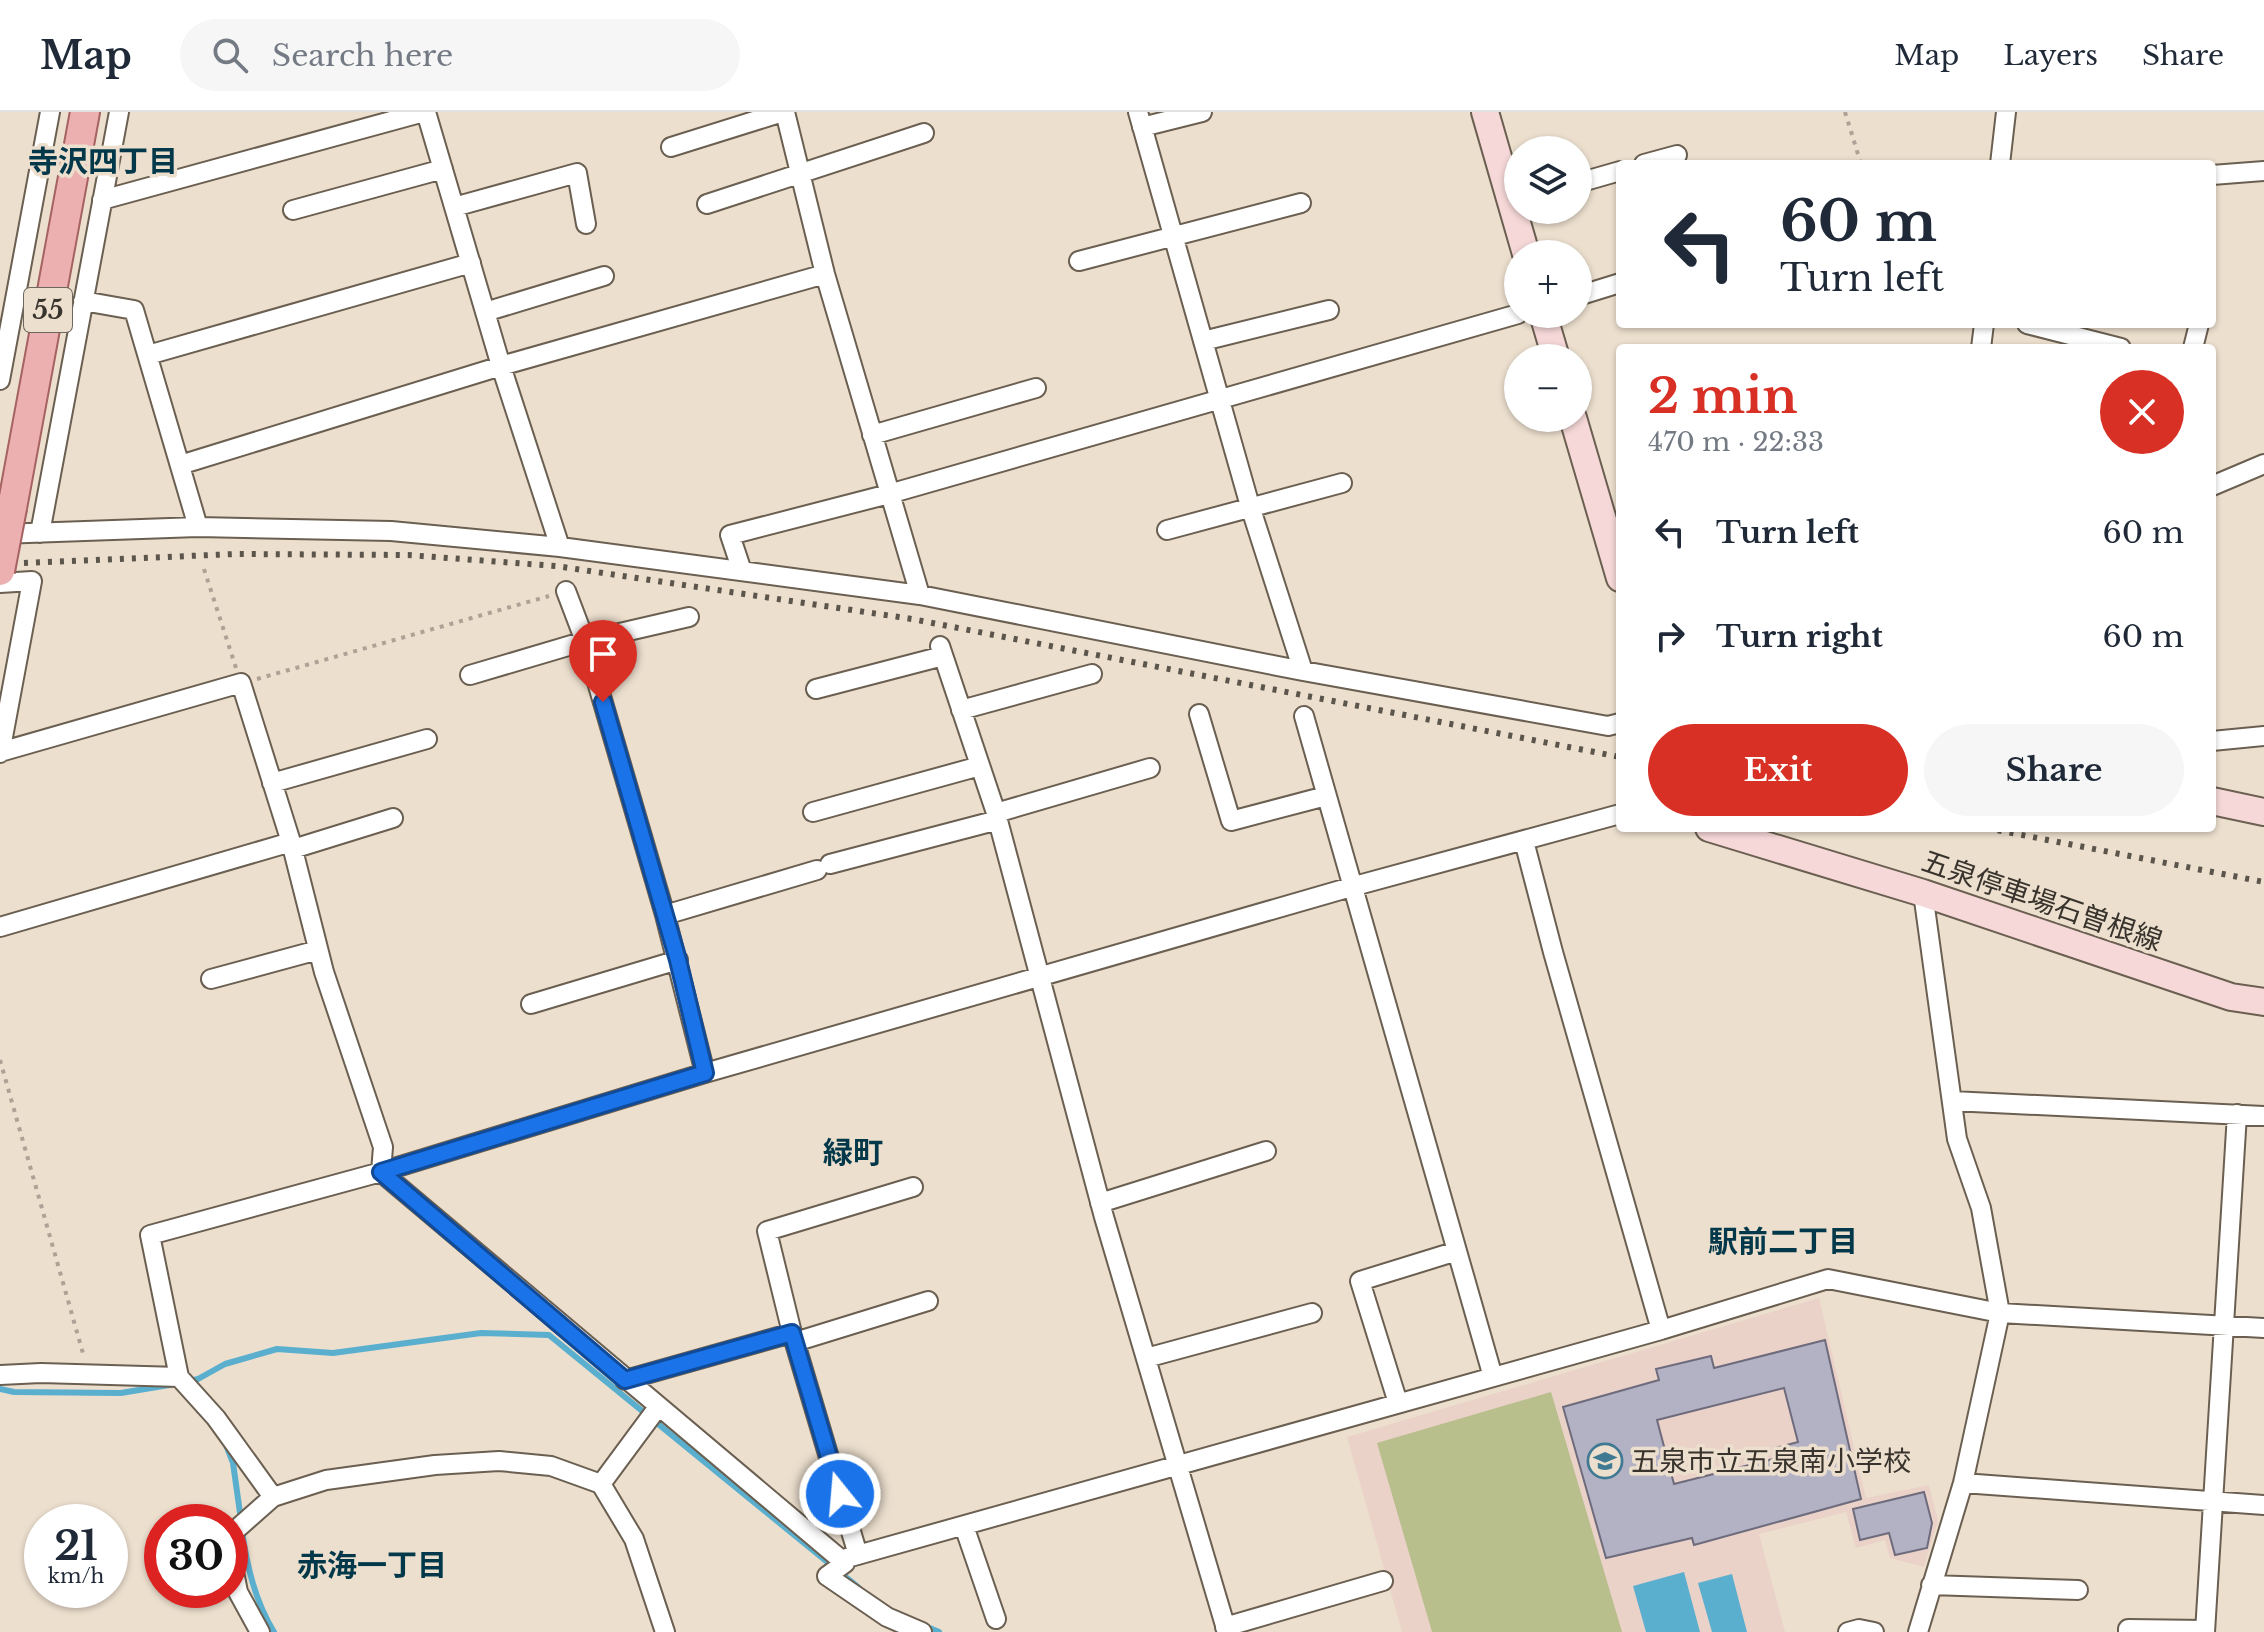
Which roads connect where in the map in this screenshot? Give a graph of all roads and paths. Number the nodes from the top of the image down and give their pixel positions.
1 (50, 112) edge
2 (85, 112) edge
3 (119, 112) edge
4 (425, 112) edge
5 (784, 112) edge
6 (1202, 112) edge
7 (1485, 112) edge
8 (1845, 112) edge
9 (2006, 112) edge
10 (1140, 119) edge
11 (924, 133) dead end
12 (671, 147) dead end
13 (1677, 155) dead end
14 (1659, 160) edge
15 (1860, 160) edge
16 (2000, 160) edge
17 (1504, 168) edge
18 (443, 169) junction
19 (2264, 171) edge
20 (802, 172) junction
21 (1616, 172) edge
22 (2216, 175) edge
23 (1592, 179) edge
24 (102, 200) junction
25 (1301, 203) dead end
26 (707, 204) dead end
27 (454, 207) junction
28 (293, 210) dead end
29 (586, 224) dead end
30 (1173, 235) junction
31 (1079, 261) dead end
32 (471, 263) junction
33 (825, 274) junction
34 (604, 276) dead end
35 (1616, 284) edge
36 (1592, 292) edge
37 (83, 301) junction
38 (1329, 310) dead end
39 (485, 312) junction
40 (1504, 318) edge
41 (2043, 328) edge
42 (1203, 341) junction
43 (2105, 344) edge
44 (148, 355) junction
45 (501, 366) junction
46 (0, 380) edge
47 (1036, 388) dead end
48 (1220, 397) junction
49 (1577, 432) edge
50 (872, 435) junction
51 (2264, 464) edge
52 (180, 465) junction
53 (1342, 483) dead end
54 (2216, 484) edge
55 (889, 494) junction
56 (1250, 506) junction
57 (198, 527) junction
58 (1167, 530) dead end
59 (40, 533) junction
60 (0, 534) edge
61 (560, 547) junction
62 (1616, 564) edge
63 (204, 569) dead end
64 (0, 571) edge
65 (742, 571) junction
66 (0, 583) edge
67 (566, 591) joint
68 (920, 595) junction
69 (689, 617) dead end
70 (585, 641) junction
71 (1303, 671) junction
72 (1092, 674) dead end
73 (470, 675) dead end
74 (241, 683) junction
75 (816, 689) dead end
76 (961, 710) junction
77 (1199, 714) dead end
78 (1304, 716) dead end
79 (1616, 724) edge
80 (2264, 736) edge
81 (427, 739) dead end
82 (2216, 741) edge
83 (0, 753) edge
84 (980, 766) junction
85 (1150, 768) dead end
86 (272, 783) junction
87 (1326, 796) junction
88 (2216, 802) edge
89 (813, 812) dead end
90 (2264, 812) edge
91 (1616, 815) edge
92 (997, 816) junction
93 (393, 818) dead end
94 (1722, 832) edge
95 (1524, 841) junction
96 (292, 846) junction
97 (1351, 887) junction
98 (1923, 893) junction
99 (665, 915) junction
100 (0, 927) edge
101 (318, 950) junction
102 (678, 960) junction
103 (1039, 978) junction
104 (211, 979) dead end
105 (2264, 1002) edge
106 (531, 1004) dead end
107 (0, 1060) edge
108 (705, 1073) junction
109 (1952, 1101) junction
110 (2237, 1114) junction
111 (2264, 1116) edge
112 (1266, 1151) dead end
113 (381, 1172) junction
114 (913, 1187) dead end
115 (1100, 1203) junction
116 (1457, 1251) junction
117 (928, 1301) dead end
118 (1312, 1313) dead end
119 (2000, 1313) junction
120 (2224, 1325) junction
121 (2264, 1328) edge
122 (1661, 1330) junction
123 (793, 1337) junction
124 (1146, 1358) junction
125 (0, 1375) edge
126 (89, 1375) junction
127 (179, 1377) junction
128 (1493, 1377) junction
129 (625, 1380) junction
130 (1398, 1403) junction
131 (658, 1407) junction
132 (1178, 1466) junction
133 (1963, 1483) junction
134 (601, 1484) junction
135 (273, 1497) junction
136 (2213, 1502) junction
137 (2264, 1505) edge
138 (248, 1519) edge
139 (964, 1526) junction
140 (852, 1559) junction
141 (1383, 1581) dead end
142 (1931, 1585) junction
143 (2078, 1590) dead end
144 (247, 1608) edge
145 (996, 1619) dead end
146 (1226, 1629) edge
147 (2205, 1631) edge
148 (260, 1632) edge
149 (665, 1632) edge
150 (922, 1632) edge
151 (1848, 1632) edge
152 (1874, 1632) edge
153 (1918, 1632) edge
154 (2128, 1632) edge

1 - 46 street
2 - 64 main road, 55, bridge
3 - 24 street
4 - 18 street
4 - 24 street
5 - 12 street
5 - 20 street
6 - 10 street
7 - 17 main road
8 - 15 path
9 - 16 street
10 - 30 street
11 - 20 street
13 - 14 street
18 - 27 street
18 - 28 street
19 - 22 street
20 - 26 street
20 - 33 street
21 - 23 street
24 - 37 street
25 - 30 street
27 - 29 street
27 - 32 street
30 - 31 street
30 - 42 street
32 - 39 street
32 - 44 street
33 - 45 street
33 - 50 street
34 - 39 street
35 - 36 street
37 - 44 street
37 - 59 street
38 - 42 street
39 - 45 street
40 - 48 street
41 - 43 street
42 - 48 street
44 - 52 street
45 - 52 street
45 - 61 street
47 - 50 street
48 - 55 street
48 - 56 street
49 - 62 main road
50 - 55 street
51 - 54 street
52 - 57 street
53 - 56 street
55 - 65 street
55 - 68 street
56 - 58 street
56 - 71 street
57 - 59 street
57 - 61 street
59 - 60 street
61 - 65 street
63 - 74 path
65 - 68 street
66 - 83 street
67 - 70 street
67 - 74 path
68 - 71 street
69 - 70 street
70 - 73 street
70 - 99 street
71 - 79 street
72 - 76 street
74 - 83 street
74 - 86 street
75 - 76 street
76 - 84 street
77 - 87 street
78 - 87 street
80 - 82 street
81 - 86 street
84 - 89 street
84 - 92 street
85 - 92 street
86 - 96 street
87 - 97 street
88 - 90 main road
91 - 95 street
92 - 99 street
92 - 103 street
93 - 96 street
94 - 98 main road, 五泉停車場石曽根線
95 - 97 street
95 - 122 street
96 - 100 street
96 - 101 street
97 - 103 street
97 - 116 street
98 - 105 main road, 五泉停車場石曽根線
98 - 109 street
99 - 102 street
101 - 104 street
101 - 113 street
102 - 106 street
102 - 108 street
103 - 108 street
103 - 115 street
107 - 126 path
108 - 113 street
109 - 110 street
109 - 119 street
110 - 111 street
110 - 120 street
112 - 115 street
113 - 127 street
113 - 129 street
114 - 123 street
115 - 124 street
116 - 128 street
116 - 130 street
117 - 123 street
118 - 124 street
119 - 120 street
119 - 122 street
119 - 133 street
120 - 121 street
120 - 136 street
122 - 128 street
123 - 129 street
123 - 140 street
124 - 132 street
125 - 126 street
126 - 127 street
127 - 135 street
128 - 130 street
129 - 131 street
130 - 132 street
131 - 134 street
131 - 140 street
132 - 139 street
132 - 146 street
133 - 136 street
133 - 142 street
134 - 135 street
134 - 149 street
135 - 138 street
136 - 137 street
136 - 147 street
139 - 140 street
139 - 145 street
140 - 150 street
141 - 146 street
142 - 143 street
142 - 153 street
144 - 148 street
147 - 154 street
151 - 152 street

